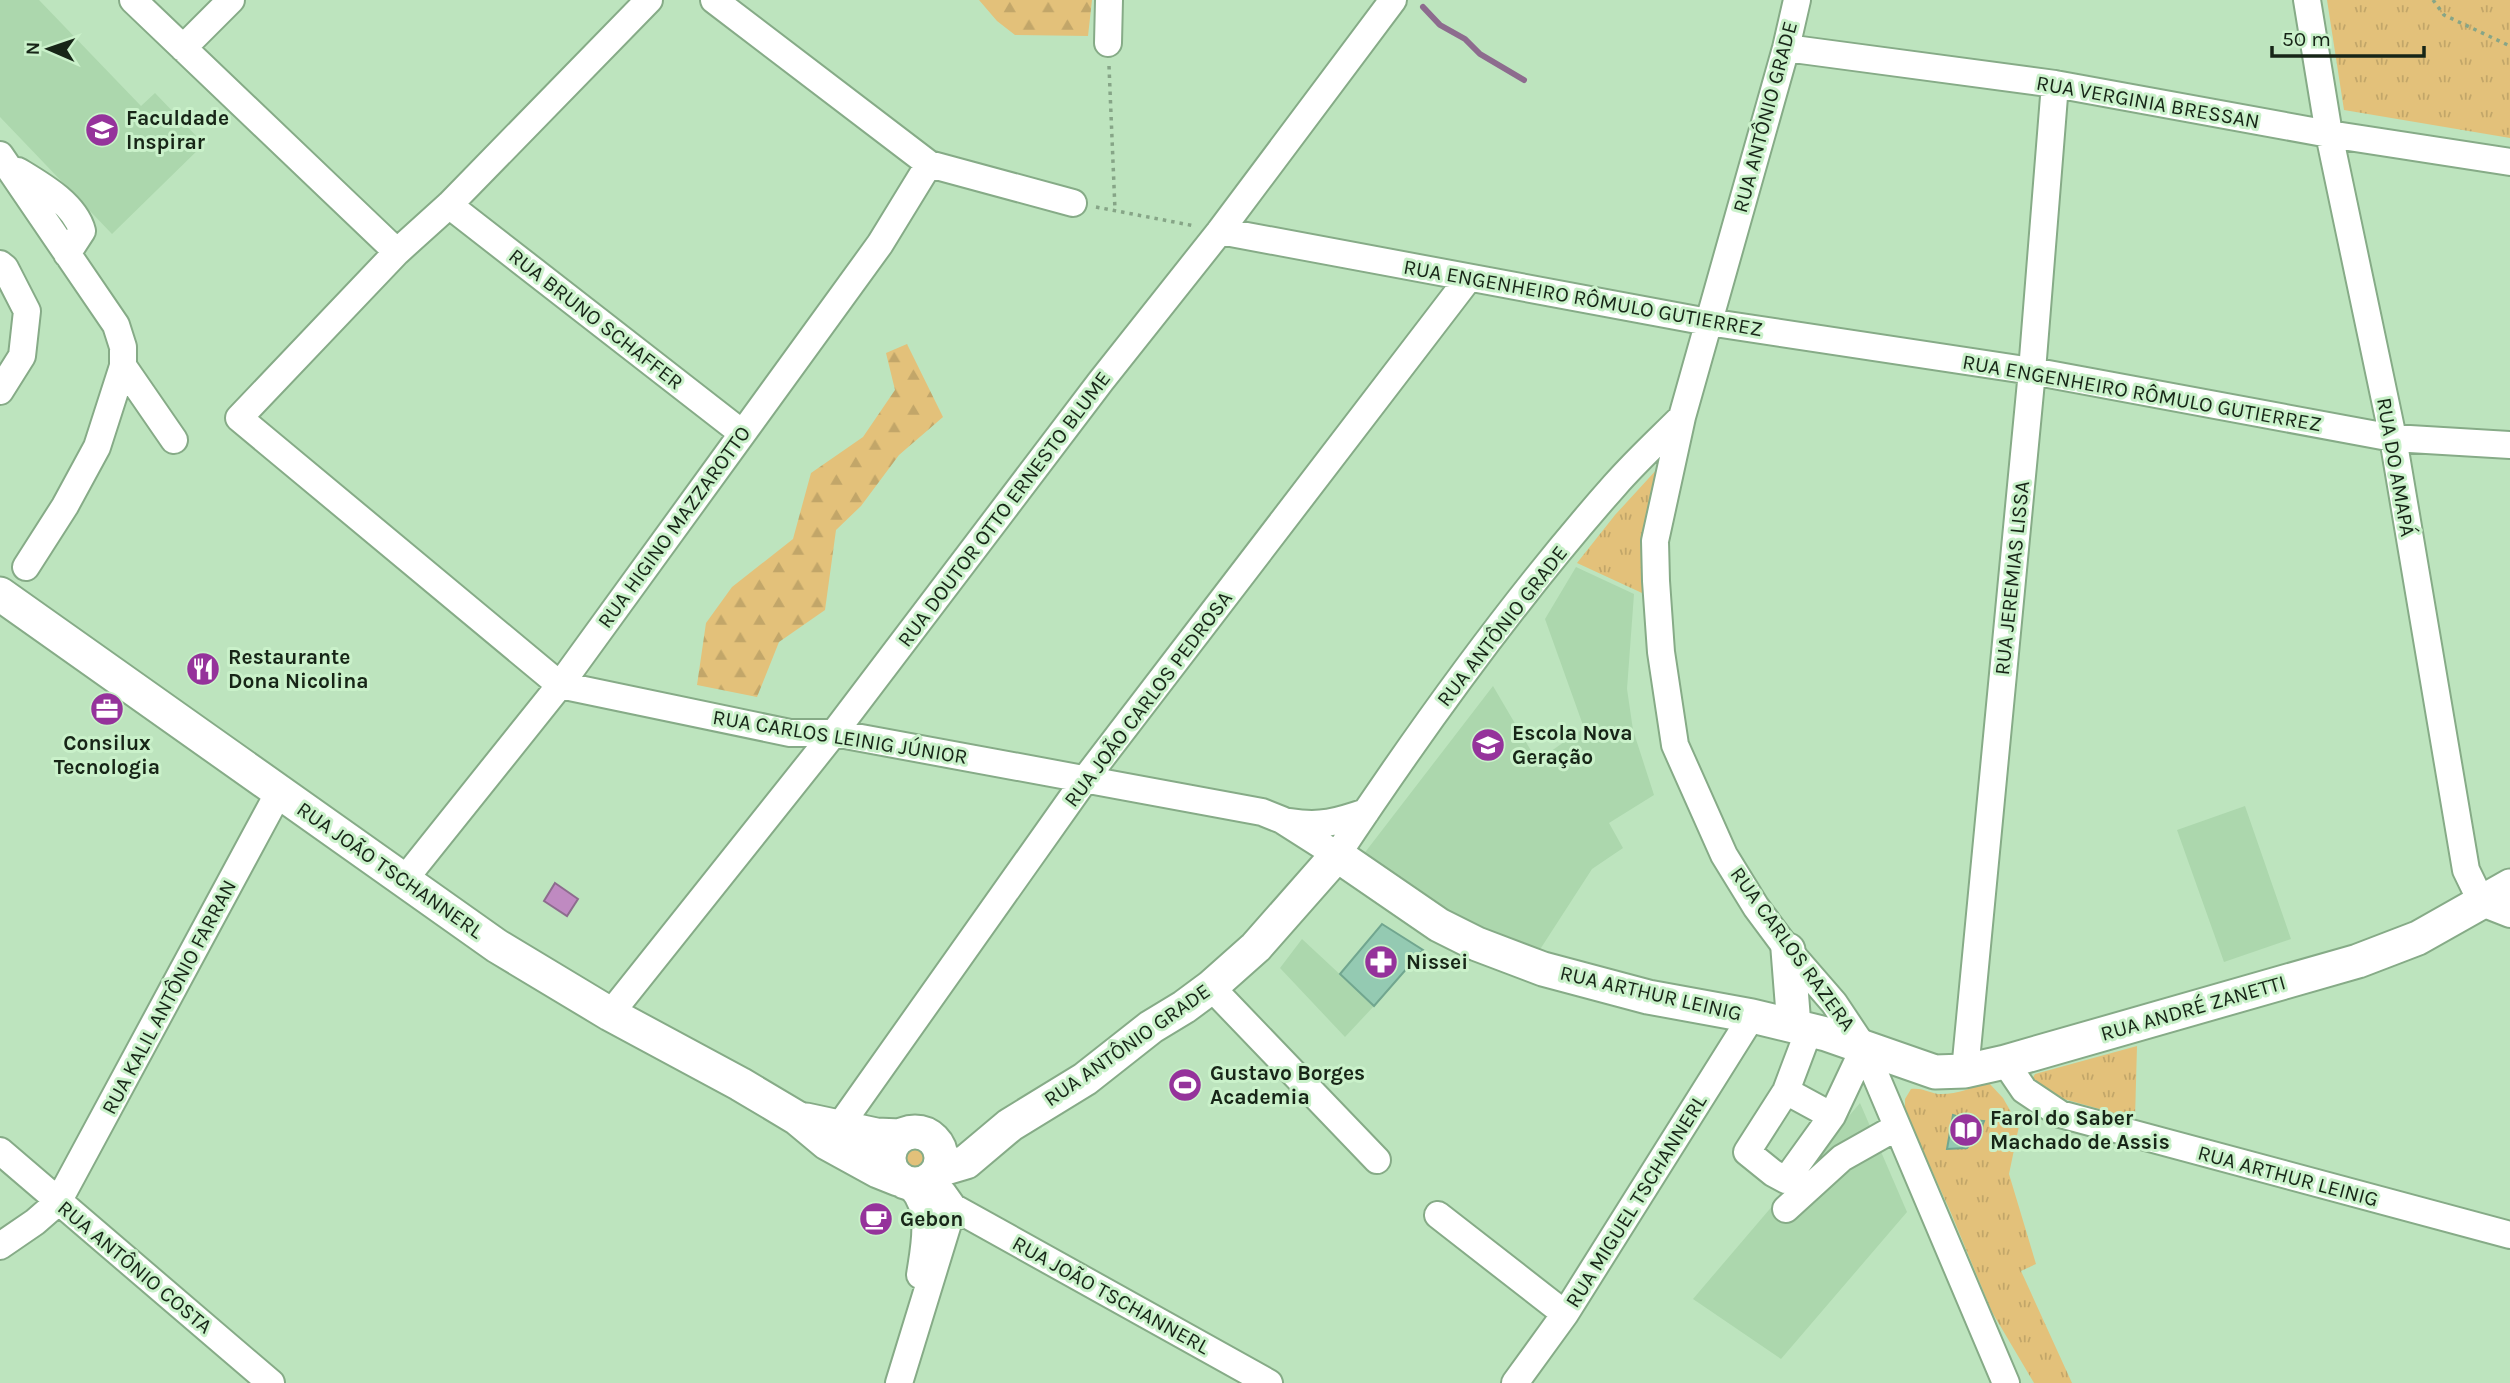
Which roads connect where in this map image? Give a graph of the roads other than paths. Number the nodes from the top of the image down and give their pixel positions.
1 (133, 0) edge
2 (231, 0) edge
3 (649, 0) edge
4 (714, 0) edge
5 (1109, 0) edge
6 (1393, 0) edge
7 (1797, 0) edge
8 (2307, 0) edge
9 (1108, 43) road end
10 (183, 48) junction
11 (1786, 48) junction
12 (2055, 84) junction
13 (2329, 134) junction
14 (5, 161) edge
15 (2510, 162) edge
16 (929, 164) junction
17 (1073, 203) road end
18 (449, 205) junction
19 (1220, 231) junction
20 (397, 252) junction
21 (0, 264) edge
22 (1468, 279) junction
23 (1708, 323) junction
24 (123, 366) junction
25 (2032, 371) junction
26 (0, 391) edge
27 (1682, 417) junction
28 (742, 433) junction
29 (2393, 438) junction
30 (174, 440) dead end
31 (2510, 445) edge
32 (26, 567) dead end
33 (0, 594) edge
34 (560, 685) junction
35 (834, 733) junction
36 (1086, 778) junction
37 (279, 792) junction
38 (1366, 812) junction
39 (1282, 820) junction
40 (1337, 855) junction
41 (404, 880) junction
42 (2510, 886) edge
43 (2496, 908) edge
44 (1788, 950) junction
45 (1211, 987) junction
46 (610, 1014) junction
47 (1752, 1016) junction
48 (1802, 1028) junction
49 (1864, 1048) junction
50 (2005, 1062) junction
51 (1965, 1071) junction
52 (1786, 1091) junction
53 (1832, 1116) junction
54 (797, 1118) junction
55 (839, 1127) junction
56 (1898, 1127) junction
57 (0, 1151) edge
58 (1377, 1160) dead end
59 (922, 1175) junction
60 (58, 1202) junction
61 (953, 1207) junction
62 (1786, 1209) dead end
63 (1438, 1215) dead end
64 (2510, 1235) edge
65 (0, 1245) edge
66 (1565, 1314) junction
67 (909, 1350) junction
68 (271, 1383) edge
69 (899, 1383) edge
70 (1269, 1383) edge
71 (1515, 1383) edge
72 (2006, 1383) edge

1 - 10 street
2 - 10 street
3 - 18 street
4 - 16 street
5 - 9 street
6 - 19 street, RUA DOUTOR OTTO ERNESTO BLUME
7 - 11 street, RUA ANTÔNIO GRADE
8 - 13 street, RUA DO AMAPÁ
10 - 20 street
11 - 12 street, RUA VERGINIA BRESSAN
11 - 23 street, RUA ANTÔNIO GRADE
12 - 13 street, RUA VERGINIA BRESSAN
12 - 25 street, RUA JEREMIAS LISSA
13 - 15 street, RUA VERGINIA BRESSAN
13 - 29 street, RUA DO AMAPÁ
14 - 24 street
16 - 17 street
16 - 28 street, RUA HIGINO MAZZAROTTO
18 - 20 street
18 - 28 street, RUA BRUNO SCHAFFER
19 - 22 street, RUA ENGENHEIRO RÔMULO GUTIERREZ
19 - 35 street, RUA DOUTOR OTTO ERNESTO BLUME
20 - 34 street, RUA CARLOS LEINIG JÚNIOR
21 - 26 street
22 - 23 street, RUA ENGENHEIRO RÔMULO GUTIERREZ
22 - 36 street, RUA JOÃO CARLOS PEDROSA
23 - 25 street, RUA ENGENHEIRO RÔMULO GUTIERREZ
23 - 27 street, RUA ANTÔNIO GRADE
24 - 30 street
24 - 32 street
25 - 29 street, RUA ENGENHEIRO RÔMULO GUTIERREZ
25 - 51 street, RUA JEREMIAS LISSA
27 - 38 street, RUA ANTÔNIO GRADE
27 - 44 street, RUA CARLOS RAZERA
28 - 34 street, RUA HIGINO MAZZAROTTO
29 - 31 street, RUA ENGENHEIRO RÔMULO GUTIERREZ
29 - 43 street, RUA DO AMAPÁ
33 - 37 main road, RUA JOÃO TSCHANNERL
34 - 35 street, RUA CARLOS LEINIG JÚNIOR
34 - 41 street, RUA HIGINO MAZZAROTTO
35 - 36 street, RUA CARLOS LEINIG JÚNIOR
35 - 46 street, RUA DOUTOR OTTO ERNESTO BLUME
36 - 39 street, RUA CARLOS LEINIG JÚNIOR
36 - 55 street, RUA JOÃO CARLOS PEDROSA
37 - 41 main road, RUA JOÃO TSCHANNERL
37 - 60 street, RUA KALIL ANTÔNIO FARRAN
38 - 39 street, RUA CARLOS LEINIG JÚNIOR
38 - 40 street, RUA ANTÔNIO GRADE
39 - 40 street, RUA CARLOS LEINIG JÚNIOR
40 - 45 main road, RUA ANTÔNIO GRADE
40 - 47 main road, RUA ARTHUR LEINIG
41 - 46 main road, RUA JOÃO TSCHANNERL
42 - 43 main road, RUA ANDRÉ ZANETTI
43 - 50 main road, RUA ANDRÉ ZANETTI
44 - 48 main road
44 - 49 street, RUA CARLOS RAZERA
45 - 58 street
45 - 59 main road, RUA ANTÔNIO GRADE
46 - 54 main road, RUA JOÃO TSCHANNERL
47 - 48 main road, RUA ARTHUR LEINIG
47 - 66 street, RUA MIGUEL TSCHANNERL
48 - 49 main road, RUA ARTHUR LEINIG
48 - 52 street
49 - 51 main road, RUA ANDRÉ ZANETTI
49 - 53 street
49 - 56 street, RUA CARLOS RAZERA
50 - 51 main road, RUA ANDRÉ ZANETTI
50 - 64 street, RUA ARTHUR LEINIG
52 - 53 street
52 - 53 street
54 - 55 main road, RUA JOÃO TSCHANNERL
54 - 59 main road, RUA JOÃO TSCHANNERL
55 - 59 main road, RUA JOÃO TSCHANNERL
56 - 62 street
56 - 72 street, RUA CARLOS RAZERA
57 - 60 street, RUA ANTÔNIO COSTA
59 - 61 street, RUA JOÃO TSCHANNERL
59 - 67 street
60 - 65 street
60 - 68 street, RUA ANTÔNIO COSTA
61 - 67 street
61 - 70 street, RUA JOÃO TSCHANNERL
63 - 66 street
66 - 71 street, RUA MIGUEL TSCHANNERL
67 - 69 street

